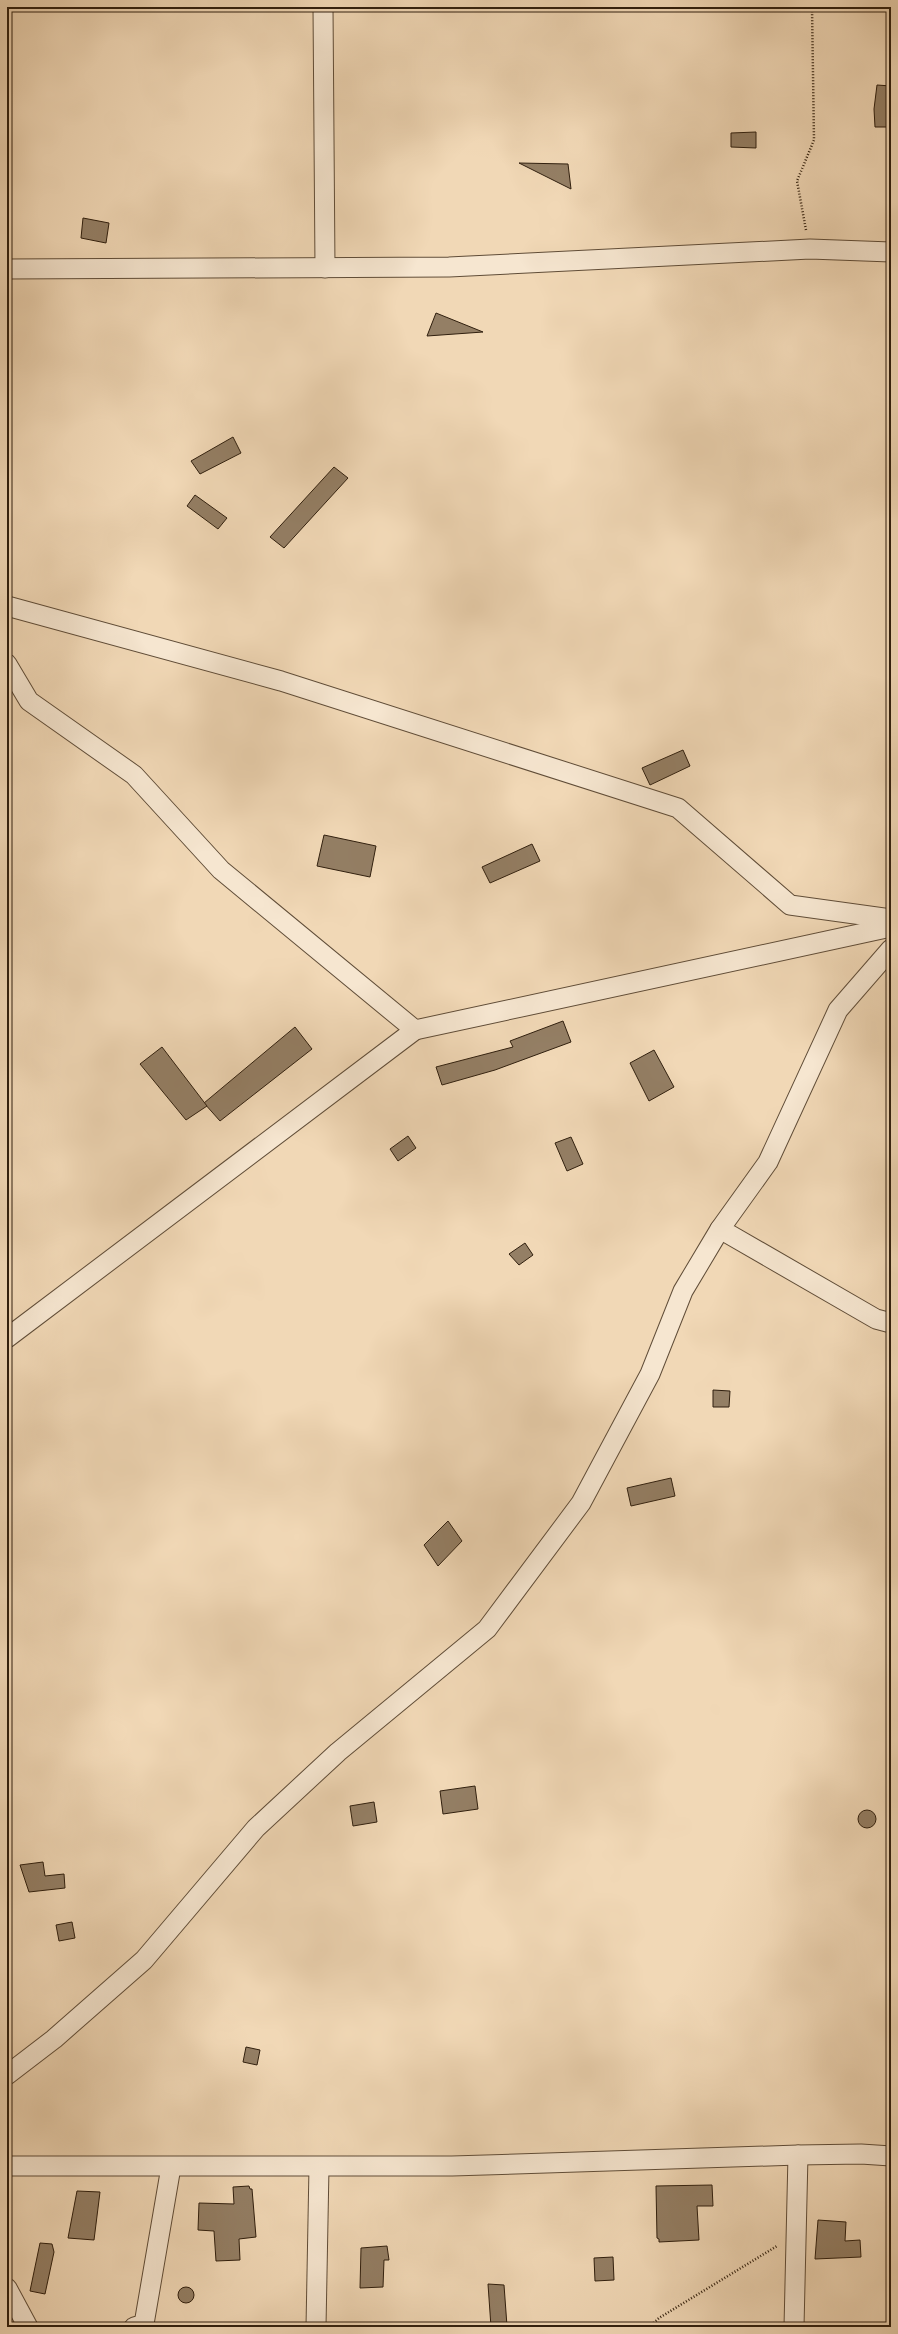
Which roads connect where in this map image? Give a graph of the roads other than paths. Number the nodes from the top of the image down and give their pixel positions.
1 (323, 7) edge
2 (891, 252) edge
3 (325, 268) junction
4 (7, 269) edge
5 (7, 606) edge
6 (7, 664) edge
7 (891, 919) edge
8 (891, 927) edge
9 (891, 949) edge
10 (415, 1030) junction
11 (720, 1229) junction
12 (891, 1323) edge
13 (7, 1338) edge
14 (7, 2075) edge
15 (798, 2155) junction
16 (891, 2156) edge
17 (7, 2166) edge
18 (171, 2167) junction
19 (318, 2168) junction
20 (7, 2288) edge
21 (28, 2327) edge
22 (134, 2327) edge
23 (316, 2327) edge
24 (794, 2327) edge

1 - 3 street
2 - 3 street
3 - 4 street
5 - 7 street
6 - 10 street
8 - 10 street
9 - 11 street
10 - 13 street
11 - 12 street
11 - 14 street
15 - 16 street
15 - 19 street
15 - 24 street
17 - 18 street
18 - 19 street
18 - 22 street
19 - 23 street
20 - 21 street

